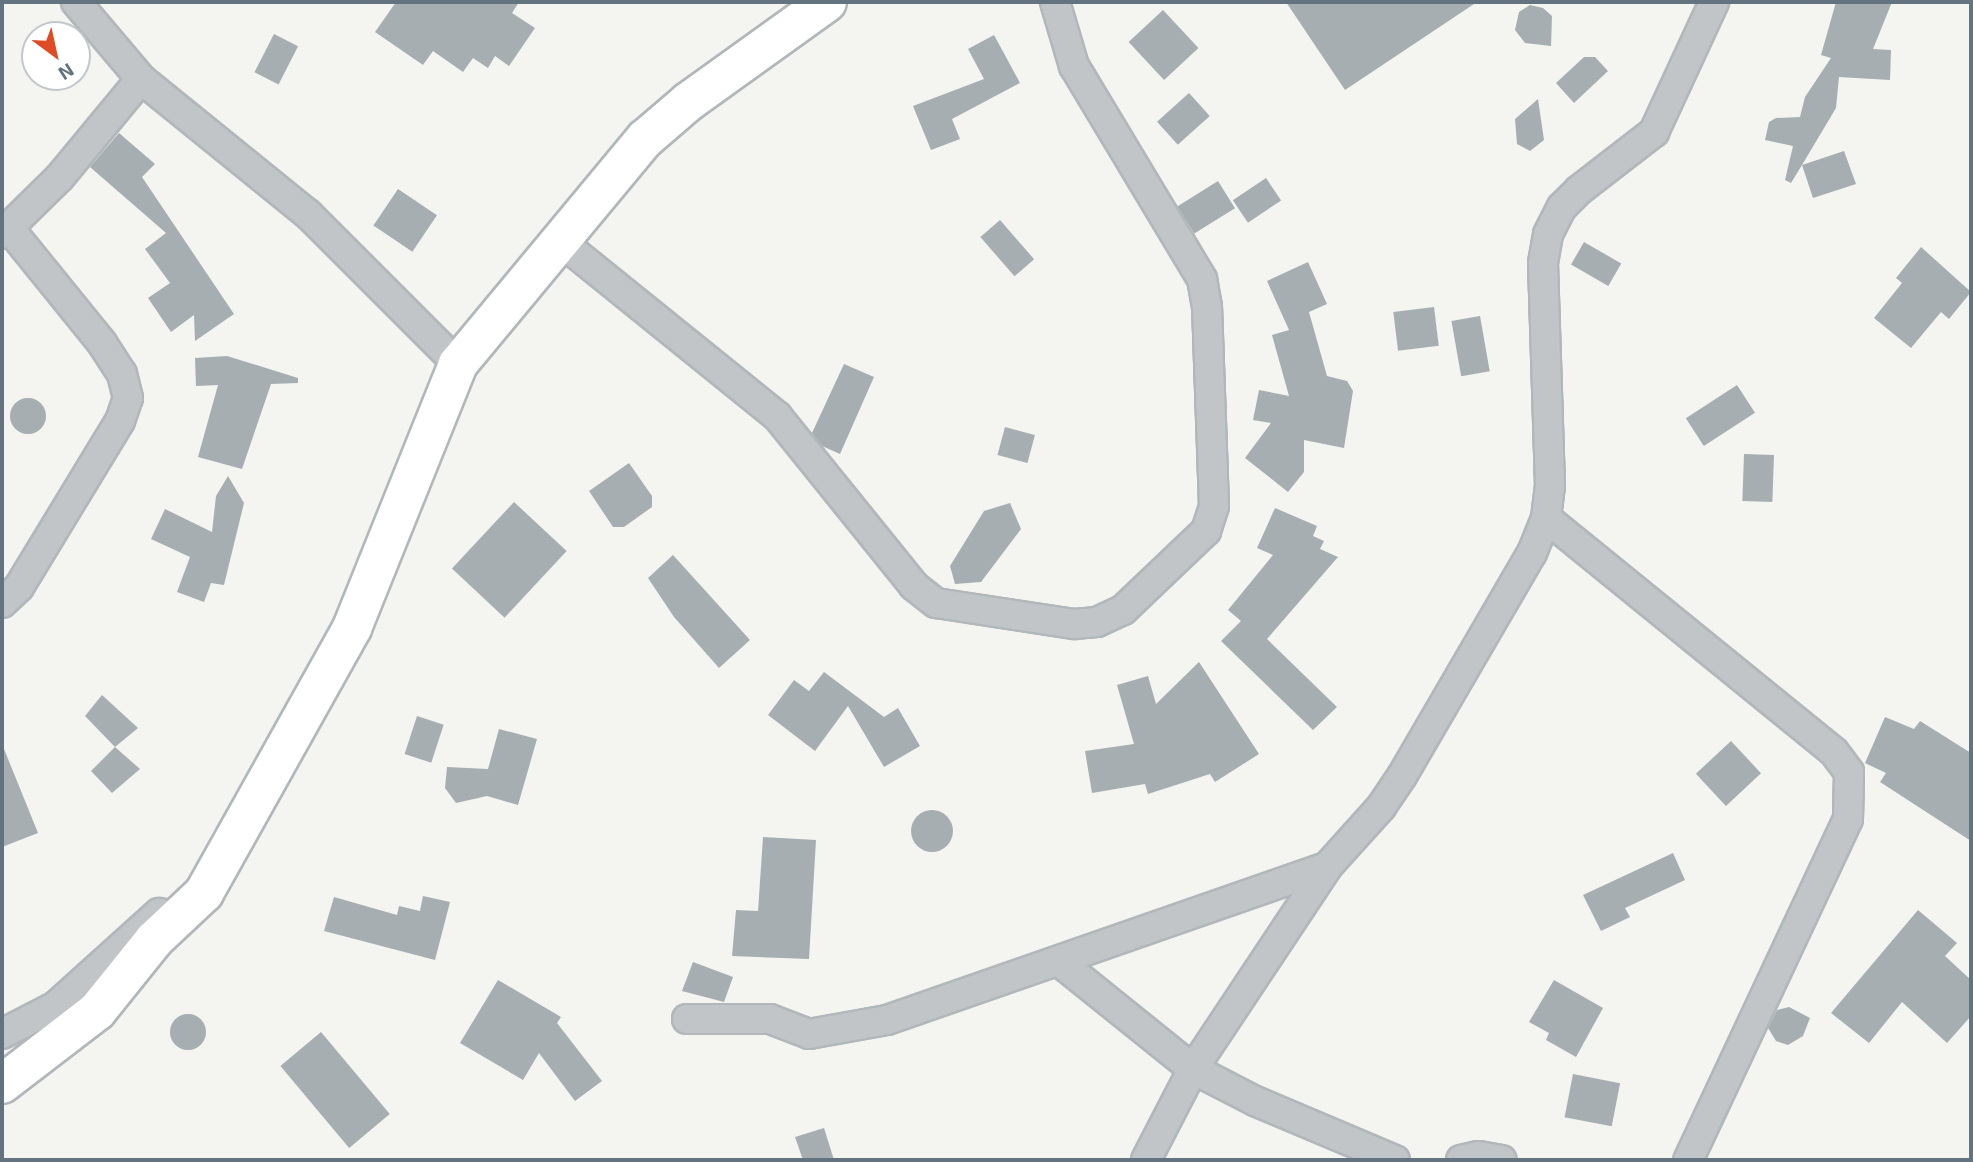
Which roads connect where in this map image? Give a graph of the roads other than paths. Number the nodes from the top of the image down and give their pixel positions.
1 (76, 2) edge
2 (827, 2) edge
3 (1055, 2) edge
4 (1714, 2) edge
5 (141, 79) junction
6 (5, 231) edge
7 (560, 241) junction
8 (458, 364) junction
9 (1546, 518) junction
10 (2, 603) edge
11 (220, 865) junction
12 (1327, 867) junction
13 (1061, 963) junction
14 (687, 1019) dead end
15 (2, 1034) edge
16 (1193, 1069) junction
17 (2, 1084) edge
18 (1146, 1160) edge
19 (1395, 1160) edge
20 (1461, 1160) edge
21 (1502, 1160) edge
22 (1688, 1160) edge

1 - 5 street
2 - 7 street
3 - 7 street
4 - 9 street
5 - 6 street
5 - 8 street
6 - 10 street
7 - 8 street
8 - 11 street
9 - 12 street
9 - 22 street
11 - 15 street
11 - 17 street
12 - 13 street
12 - 16 street
13 - 14 street
13 - 16 street
16 - 18 street
16 - 19 street
20 - 21 street

